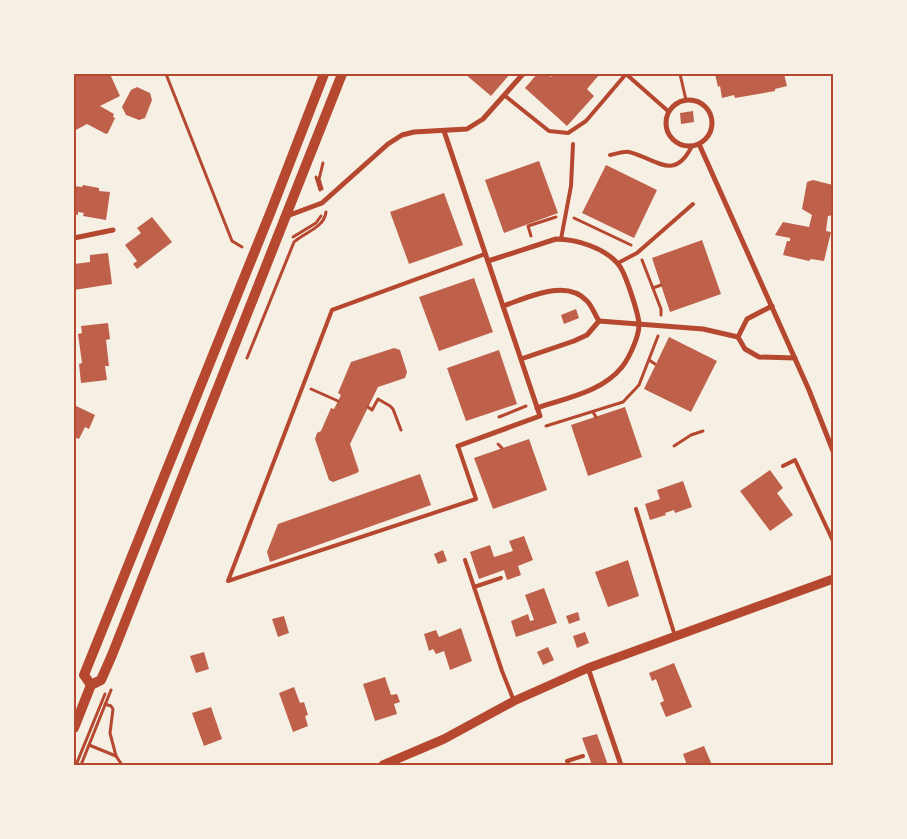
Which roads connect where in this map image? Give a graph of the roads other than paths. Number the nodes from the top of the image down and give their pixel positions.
1 (324, 74) edge
2 (342, 74) edge
3 (523, 74) edge
4 (626, 74) edge
5 (504, 95) junction
6 (668, 112) junction
7 (444, 131) junction
8 (573, 144) dead end
9 (699, 144) junction
10 (692, 146) junction
11 (610, 155) dead end
12 (693, 204) dead end
13 (286, 217) junction
14 (113, 230) dead end
15 (74, 238) edge
16 (561, 239) junction
17 (485, 254) junction
18 (488, 261) junction
19 (618, 263) junction
20 (503, 306) junction
21 (772, 306) junction
22 (599, 321) junction
23 (639, 324) junction
24 (738, 337) junction
25 (794, 358) junction
26 (521, 359) junction
27 (537, 408) junction
28 (458, 446) joint
29 (833, 451) edge
30 (783, 466) dead end
31 (636, 509) dead end
32 (833, 542) edge
33 (465, 560) dead end
34 (501, 578) dead end
35 (833, 579) edge
36 (474, 587) junction
37 (676, 636) junction
38 (588, 668) junction
39 (91, 685) junction
40 (514, 701) junction
41 (74, 728) edge
42 (583, 756) dead end
43 (383, 765) edge
44 (569, 765) edge
45 (621, 765) edge

1 - 39 main road
2 - 13 main road
3 - 5 street
4 - 5 lane
4 - 6 lane
5 - 7 street
6 - 9 street
6 - 10 street
7 - 13 street
7 - 17 street
8 - 16 lane
9 - 10 street
9 - 21 street
10 - 11 lane
12 - 19 lane
13 - 39 main road
14 - 15 street
16 - 18 street
16 - 19 street
17 - 18 street
17 - 28 lane
18 - 20 street
19 - 23 street
20 - 22 street
20 - 26 street
21 - 24 street
21 - 25 street
22 - 23 street
22 - 26 street
23 - 24 street
23 - 27 street
24 - 25 street
25 - 29 street
26 - 27 street
27 - 28 street
30 - 32 lane
31 - 37 lane
33 - 36 lane
34 - 36 lane
35 - 37 street
36 - 40 lane
37 - 38 street
38 - 40 street
38 - 45 street
39 - 41 main road
40 - 43 street
42 - 44 lane

